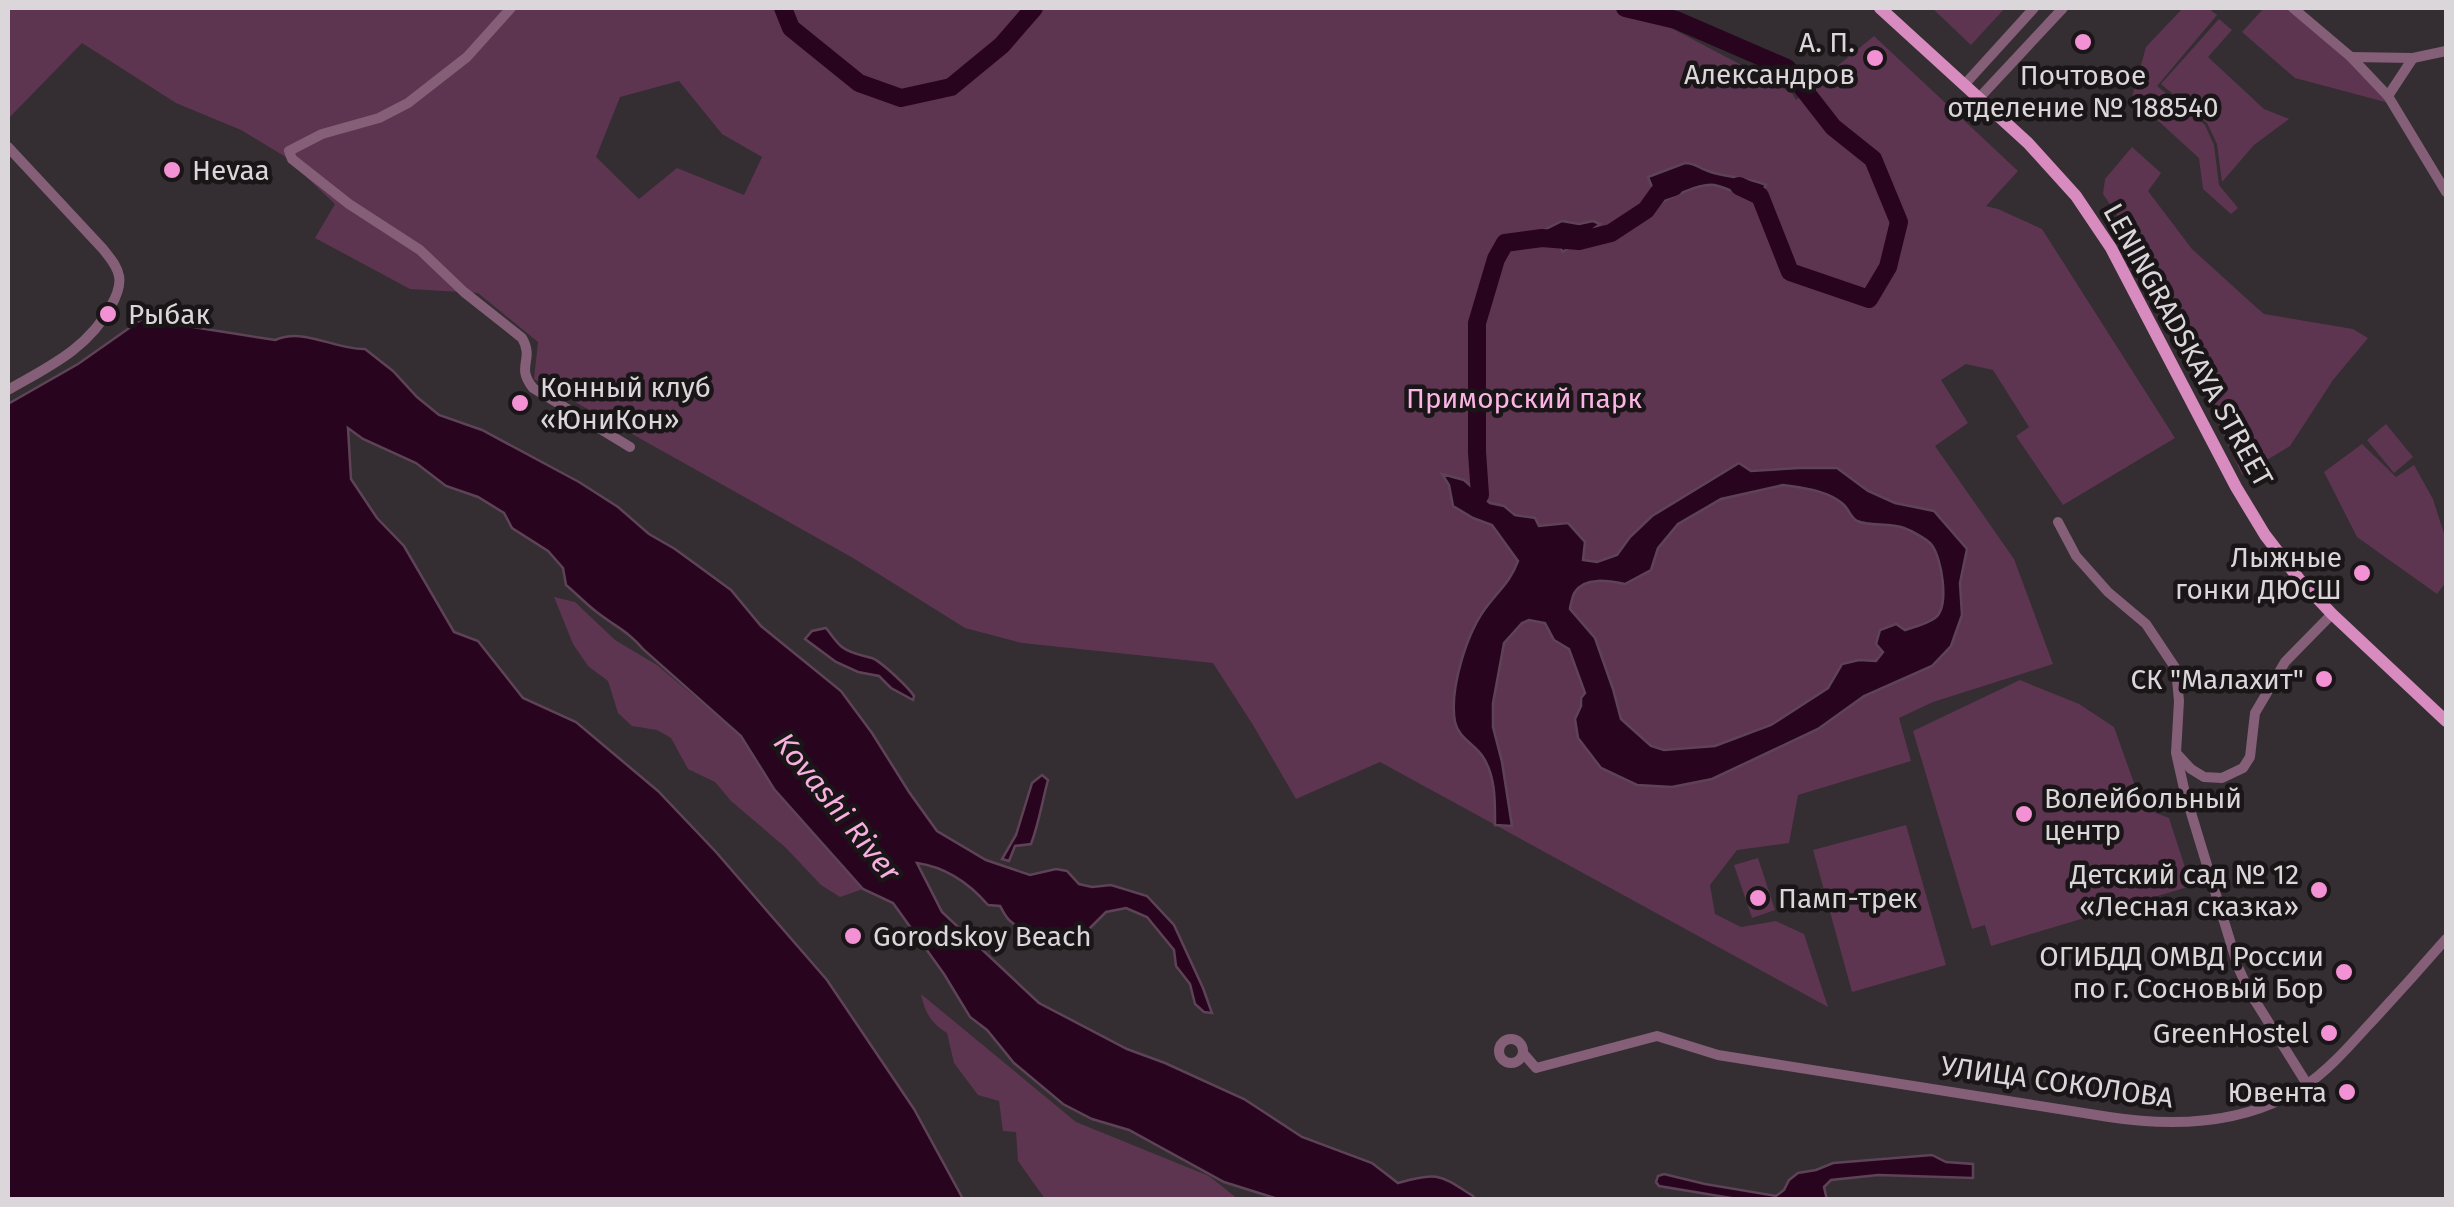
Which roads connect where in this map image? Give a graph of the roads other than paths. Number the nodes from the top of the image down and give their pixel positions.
1 (511, 8) edge
2 (1880, 8) edge
3 (2034, 8) edge
4 (2063, 8) edge
5 (2293, 8) edge
6 (2446, 51) edge
7 (2350, 57) junction
8 (2413, 58) junction
9 (1965, 84) junction
10 (2388, 96) junction
11 (1980, 98) junction
12 (8, 148) edge
13 (2446, 192) edge
14 (8, 390) edge
15 (630, 447) dead end
16 (2058, 522) dead end
17 (2332, 614) junction
18 (2445, 718) edge
19 (2176, 753) junction
20 (2446, 940) edge
21 (1523, 1053) dead end
22 (2307, 1084) junction

1 - 15 street
2 - 9 main road, LENINGRADSKAYA STREET
3 - 9 street
4 - 11 street
5 - 7 street
6 - 8 street
7 - 8 street
7 - 10 street
8 - 10 street
9 - 11 main road, LENINGRADSKAYA STREET
10 - 13 street
11 - 17 main road, LENINGRADSKAYA STREET
12 - 14 street
16 - 19 street
17 - 18 main road, LENINGRADSKAYA STREET
17 - 19 street
19 - 22 street
20 - 22 street, УЛИЦА СОКОЛОВА
21 - 22 street, УЛИЦА СОКОЛОВА

